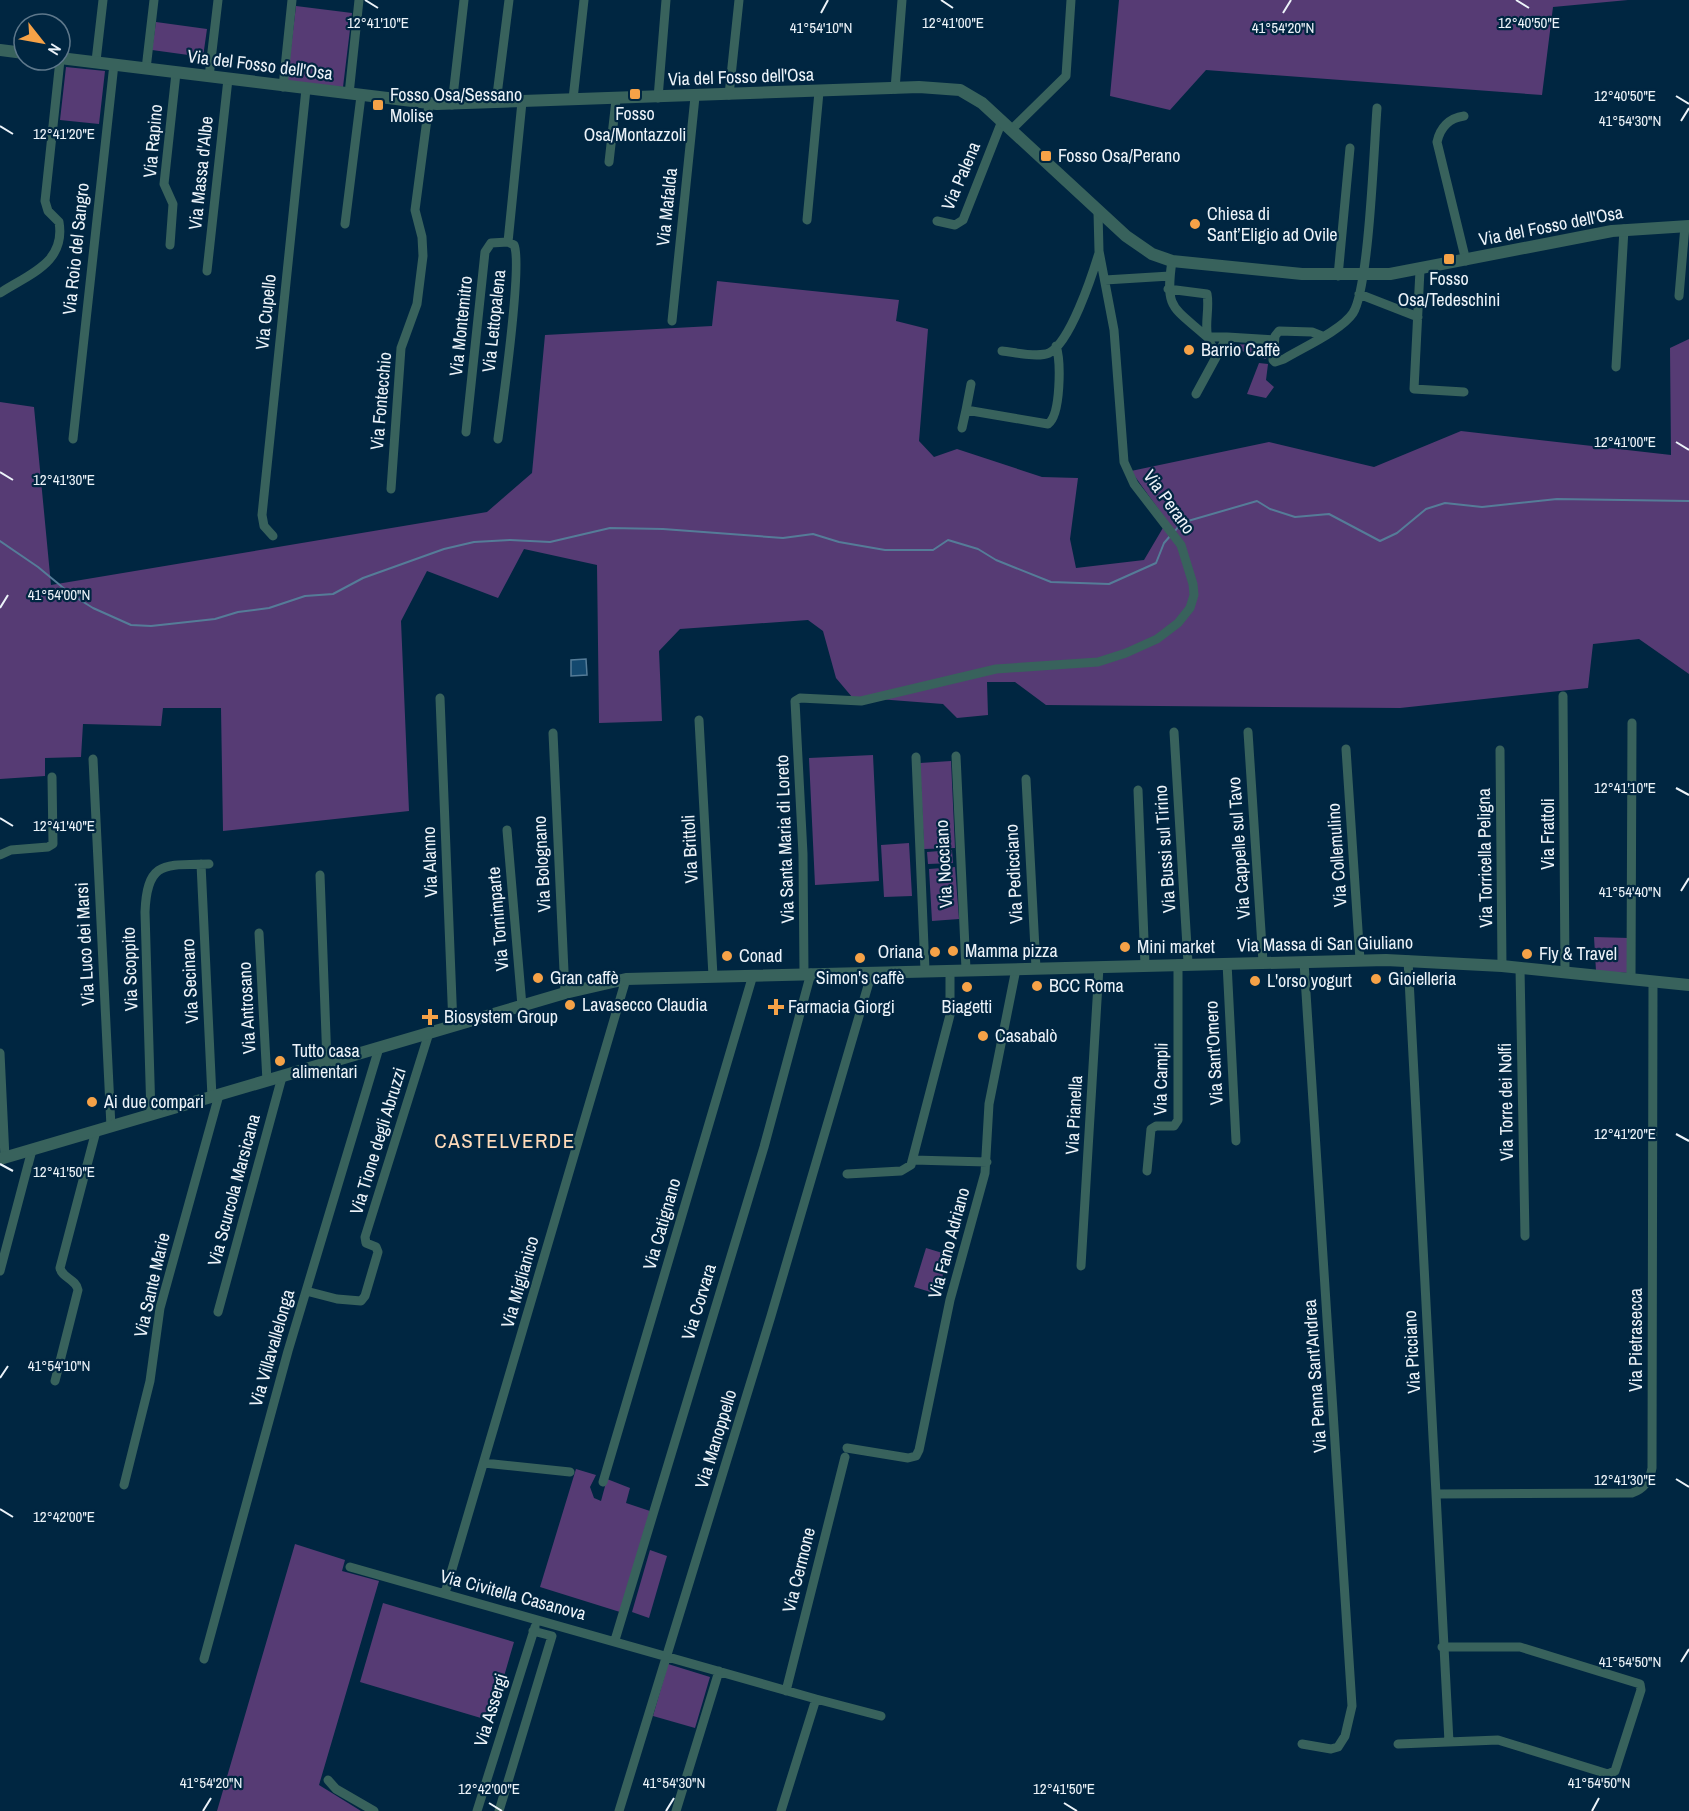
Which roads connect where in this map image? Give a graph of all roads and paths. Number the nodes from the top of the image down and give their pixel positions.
1 (103, 0) edge
2 (154, 0) edge
3 (218, 0) edge
4 (292, 0) edge
5 (359, 0) edge
6 (464, 0) edge
7 (509, 0) edge
8 (584, 0) edge
9 (666, 0) edge
10 (739, 0) edge
11 (902, 0) edge
12 (1071, 0) edge
13 (72, 60) edge
14 (96, 61) junction
15 (114, 64) junction
16 (146, 69) junction
17 (59, 72) edge
18 (176, 73) junction
19 (209, 77) junction
20 (228, 79) junction
21 (283, 87) junction
22 (306, 89) junction
23 (895, 89) junction
24 (819, 92) junction
25 (355, 95) junction
26 (729, 95) junction
27 (695, 97) junction
28 (658, 98) junction
29 (573, 99) junction
30 (616, 100) junction
31 (522, 102) junction
32 (496, 103) junction
33 (429, 104) junction
34 (452, 105) junction
35 (1377, 108) dead end
36 (1464, 116) dead end
37 (1006, 126) junction
38 (1350, 147) dead end
39 (609, 162) dead end
40 (1098, 212) junction
41 (807, 220) dead end
42 (938, 221) dead end
43 (345, 224) dead end
44 (1687, 226) edge
45 (1624, 230) junction
46 (508, 242) junction
47 (170, 245) dead end
48 (1099, 251) junction
49 (1172, 261) junction
50 (1466, 261) junction
51 (1420, 270) junction
52 (207, 271) dead end
53 (1363, 275) junction
54 (1170, 276) junction
55 (1338, 276) junction
56 (1105, 280) junction
57 (1168, 289) junction
58 (0, 293) edge
59 (1359, 294) junction
60 (1678, 296) dead end
61 (1418, 317) junction
62 (672, 321) dead end
63 (1322, 336) junction
64 (1207, 337) junction
65 (1227, 337) junction
66 (1274, 340) junction
67 (1056, 346) junction
68 (1002, 351) dead end
69 (1219, 352) junction
70 (1616, 367) dead end
71 (971, 384) dead end
72 (1464, 392) dead end
73 (1196, 394) dead end
74 (966, 410) junction
75 (962, 428) dead end
76 (466, 432) dead end
77 (73, 439) dead end
78 (498, 439) dead end
79 (391, 489) dead end
80 (273, 536) dead end
81 (1563, 696) dead end
82 (440, 698) dead end
83 (795, 703) joint
84 (699, 720) dead end
85 (1632, 723) dead end
86 (1174, 732) dead end
87 (1248, 732) dead end
88 (553, 733) dead end
89 (1346, 749) dead end
90 (1500, 750) dead end
91 (956, 756) dead end
92 (916, 757) dead end
93 (93, 759) dead end
94 (52, 777) dead end
95 (1026, 779) dead end
96 (1138, 790) dead end
97 (507, 830) dead end
98 (0, 855) edge
99 (205, 864) joint
100 (320, 875) dead end
101 (259, 933) dead end
102 (1360, 960) junction
103 (1408, 960) junction
104 (1263, 962) junction
105 (1304, 962) junction
106 (1227, 963) junction
107 (1183, 964) junction
108 (1145, 965) junction
109 (1502, 966) junction
110 (1100, 967) junction
111 (1036, 968) junction
112 (1520, 968) junction
113 (966, 969) junction
114 (1016, 969) junction
115 (925, 970) junction
116 (950, 970) junction
117 (872, 972) junction
118 (1565, 972) junction
119 (808, 974) junction
120 (753, 975) junction
121 (713, 976) junction
122 (1631, 978) junction
123 (626, 979) junction
124 (1653, 981) junction
125 (1689, 985) edge
126 (565, 993) junction
127 (522, 1005) junction
128 (453, 1026) junction
129 (429, 1033) junction
130 (379, 1048) junction
131 (0, 1053) edge
132 (327, 1063) junction
133 (282, 1077) junction
134 (267, 1081) junction
135 (216, 1096) junction
136 (151, 1115) junction
137 (111, 1127) junction
138 (96, 1131) junction
139 (1236, 1141) dead end
140 (32, 1150) junction
141 (2, 1159) edge
142 (913, 1160) junction
143 (987, 1162) junction
144 (1147, 1171) dead end
145 (847, 1174) dead end
146 (1525, 1236) dead end
147 (1081, 1266) dead end
148 (0, 1271) edge
149 (306, 1291) junction
150 (218, 1312) dead end
151 (56, 1381) dead end
152 (846, 1453) joint
153 (484, 1463) junction
154 (570, 1472) dead end
155 (603, 1482) dead end
156 (124, 1485) dead end
157 (1436, 1494) junction
158 (350, 1567) dead end
159 (445, 1593) junction
160 (537, 1619) junction
161 (556, 1624) junction
162 (533, 1631) junction
163 (552, 1636) junction
164 (615, 1640) junction
165 (1443, 1647) junction
166 (667, 1655) junction
167 (204, 1659) dead end
168 (719, 1671) junction
169 (786, 1691) junction
170 (816, 1698) junction
171 (881, 1716) dead end
172 (1449, 1742) junction
173 (1302, 1744) dead end
174 (1398, 1744) dead end
175 (328, 1780) dead end
176 (374, 1811) edge
177 (477, 1811) edge
178 (499, 1811) edge
179 (619, 1811) edge
180 (676, 1811) edge
181 (781, 1811) edge

1 - 14 street
2 - 16 street
3 - 19 street
4 - 21 street
5 - 25 street
6 - 34 street
7 - 32 street
8 - 29 street
9 - 28 street
10 - 26 street
11 - 23 street
12 - 37 street
13 - 14 street, Via del Fosso dell'Osa
14 - 15 street, Via del Fosso dell'Osa
15 - 16 street, Via del Fosso dell'Osa
15 - 77 street, Via Roio del Sangro
16 - 18 street, Via del Fosso dell'Osa
17 - 58 street
18 - 19 street, Via del Fosso dell'Osa
18 - 47 street, Via Rapino
19 - 20 street, Via del Fosso dell'Osa
20 - 21 street, Via del Fosso dell'Osa
20 - 52 street, Via Massa d'Albe
21 - 22 street, Via del Fosso dell'Osa
22 - 25 street, Via del Fosso dell'Osa
22 - 80 street, Via Cupello
23 - 24 street, Via del Fosso dell'Osa
23 - 37 street, Via del Fosso dell'Osa
24 - 26 street, Via del Fosso dell'Osa
24 - 41 street
25 - 33 street, Via del Fosso dell'Osa
25 - 43 street
26 - 27 street, Via del Fosso dell'Osa
27 - 28 street, Via del Fosso dell'Osa
27 - 62 street, Via Mafalda
28 - 30 street, Via del Fosso dell'Osa
29 - 30 street, Via del Fosso dell'Osa
29 - 31 street, Via del Fosso dell'Osa
30 - 39 street
31 - 32 street, Via del Fosso dell'Osa
31 - 46 street, Via Lettopalena
32 - 34 street, Via del Fosso dell'Osa
33 - 34 street, Via del Fosso dell'Osa
33 - 79 street, Via Fontecchio
35 - 53 street
36 - 50 street
37 - 40 street, Via del Fosso dell'Osa
37 - 42 street, Via Palena
38 - 55 street
40 - 48 street, Via Perano
40 - 49 street, Via del Fosso dell'Osa
44 - 45 street, Via del Fosso dell'Osa
44 - 60 street
45 - 50 street, Via del Fosso dell'Osa
45 - 70 street
46 - 76 street, Via Montemitro
46 - 78 street, Via Lettopalena
48 - 56 street, Via Perano
48 - 67 street
49 - 54 street
49 - 55 street, Via del Fosso dell'Osa
50 - 51 street, Via del Fosso dell'Osa
51 - 53 street, Via del Fosso dell'Osa
51 - 61 street
53 - 55 street, Via del Fosso dell'Osa
53 - 59 street
54 - 56 street
54 - 57 street
56 - 83 street, Via Perano
57 - 64 street
57 - 64 street
59 - 61 street
59 - 63 street
61 - 72 street
63 - 66 street
63 - 66 street
64 - 65 street
64 - 69 street
65 - 66 street
65 - 69 street
67 - 68 street
67 - 74 street
69 - 73 street
71 - 74 street
74 - 75 street
81 - 118 street, Via Frattoli
82 - 128 street, Via Alanno
83 - 119 street, Via Santa Maria di Loreto
84 - 121 street, Via Brittoli
85 - 122 street
86 - 107 street, Via Bussi sul Tirino
87 - 104 street, Via Cappelle sul Tavo
88 - 126 street, Via Bolognano
89 - 102 street, Via Collemulino
90 - 109 street, Via Torricella Peligna
91 - 113 street, Via Nocciano
92 - 115 street
93 - 137 street, Via Luco dei Marsi
94 - 98 street
95 - 111 street, Via Pedicciano
96 - 108 street
97 - 127 street, Via Tornimparte
99 - 135 street, Via Secinaro
99 - 136 street, Via Scoppito
100 - 132 street
101 - 134 street, Via Antrosano
102 - 103 street, Via Massa di San Giuliano
102 - 105 street, Via Massa di San Giuliano
103 - 109 street, Via Massa di San Giuliano
103 - 157 street, Via Picciano
104 - 105 street, Via Massa di San Giuliano
104 - 106 street, Via Massa di San Giuliano
105 - 173 street, Via Penna Sant'Andrea
106 - 107 street, Via Massa di San Giuliano
106 - 139 street, Via Sant'Omero
107 - 108 street, Via Massa di San Giuliano
107 - 144 street, Via Campli
108 - 110 street, Via Massa di San Giuliano
109 - 112 street, Via Massa di San Giuliano
110 - 111 street, Via Massa di San Giuliano
110 - 147 street, Via Pianella
111 - 114 street, Via Massa di San Giuliano
112 - 118 street, Via Massa di San Giuliano
112 - 146 street, Via Torre dei Nolfi
113 - 114 street, Via Massa di San Giuliano
113 - 116 street, Via Massa di San Giuliano
114 - 143 street, Via Fano Adriano
115 - 116 street, Via Massa di San Giuliano
115 - 117 street, Via Massa di San Giuliano
116 - 142 street
117 - 119 street, Via Massa di San Giuliano
117 - 166 street, Via Manoppello
118 - 122 street, Via Massa di San Giuliano
119 - 120 street, Via Massa di San Giuliano
119 - 164 street, Via Corvara
120 - 121 street, Via Massa di San Giuliano
120 - 155 street, Via Catignano
121 - 123 street, Via Massa di San Giuliano
122 - 124 street, Via Massa di San Giuliano
123 - 126 street, Via Massa di San Giuliano
123 - 153 street, Via Miglianico
124 - 125 street, Via Massa di San Giuliano
124 - 157 street, Via Pietrasecca
126 - 127 street, Via Massa di San Giuliano
127 - 128 street, Via Massa di San Giuliano
128 - 129 street, Via Massa di San Giuliano
129 - 130 street, Via Massa di San Giuliano
129 - 149 street, Via Tione degli Abruzzi
130 - 132 street, Via Massa di San Giuliano
130 - 149 street, Via Villavallelonga
131 - 141 street
132 - 133 street, Via Massa di San Giuliano
133 - 134 street, Via Massa di San Giuliano
133 - 150 street, Via Scurcola Marsicana
134 - 135 street, Via Massa di San Giuliano
135 - 136 street, Via Massa di San Giuliano
135 - 156 street, Via Sante Marie
136 - 137 street, Via Massa di San Giuliano
137 - 138 street, Via Massa di San Giuliano
138 - 140 street, Via Massa di San Giuliano
138 - 151 street
140 - 141 street, Via Massa di San Giuliano
140 - 148 street
142 - 143 street
142 - 145 street
143 - 152 street, Via Fano Adriano
149 - 167 street, Via Villavallelonga
152 - 169 street, Via Cermone
153 - 154 street
153 - 159 street, Via Miglianico
157 - 165 street, Via Picciano
158 - 159 street, Via Civitella Casanova
159 - 160 street, Via Civitella Casanova
160 - 161 street, Via Civitella Casanova
160 - 162 street, Via Assergi
161 - 163 street
161 - 164 street, Via Civitella Casanova
162 - 163 street
162 - 177 street, Via Assergi
163 - 178 street
164 - 166 street, Via Civitella Casanova
165 - 172 street, Via Picciano
165 - 172 street
166 - 168 street
166 - 179 street, Via Manoppello
168 - 169 street
168 - 180 street
169 - 170 street
170 - 171 street
170 - 181 street
172 - 174 street
175 - 176 street

